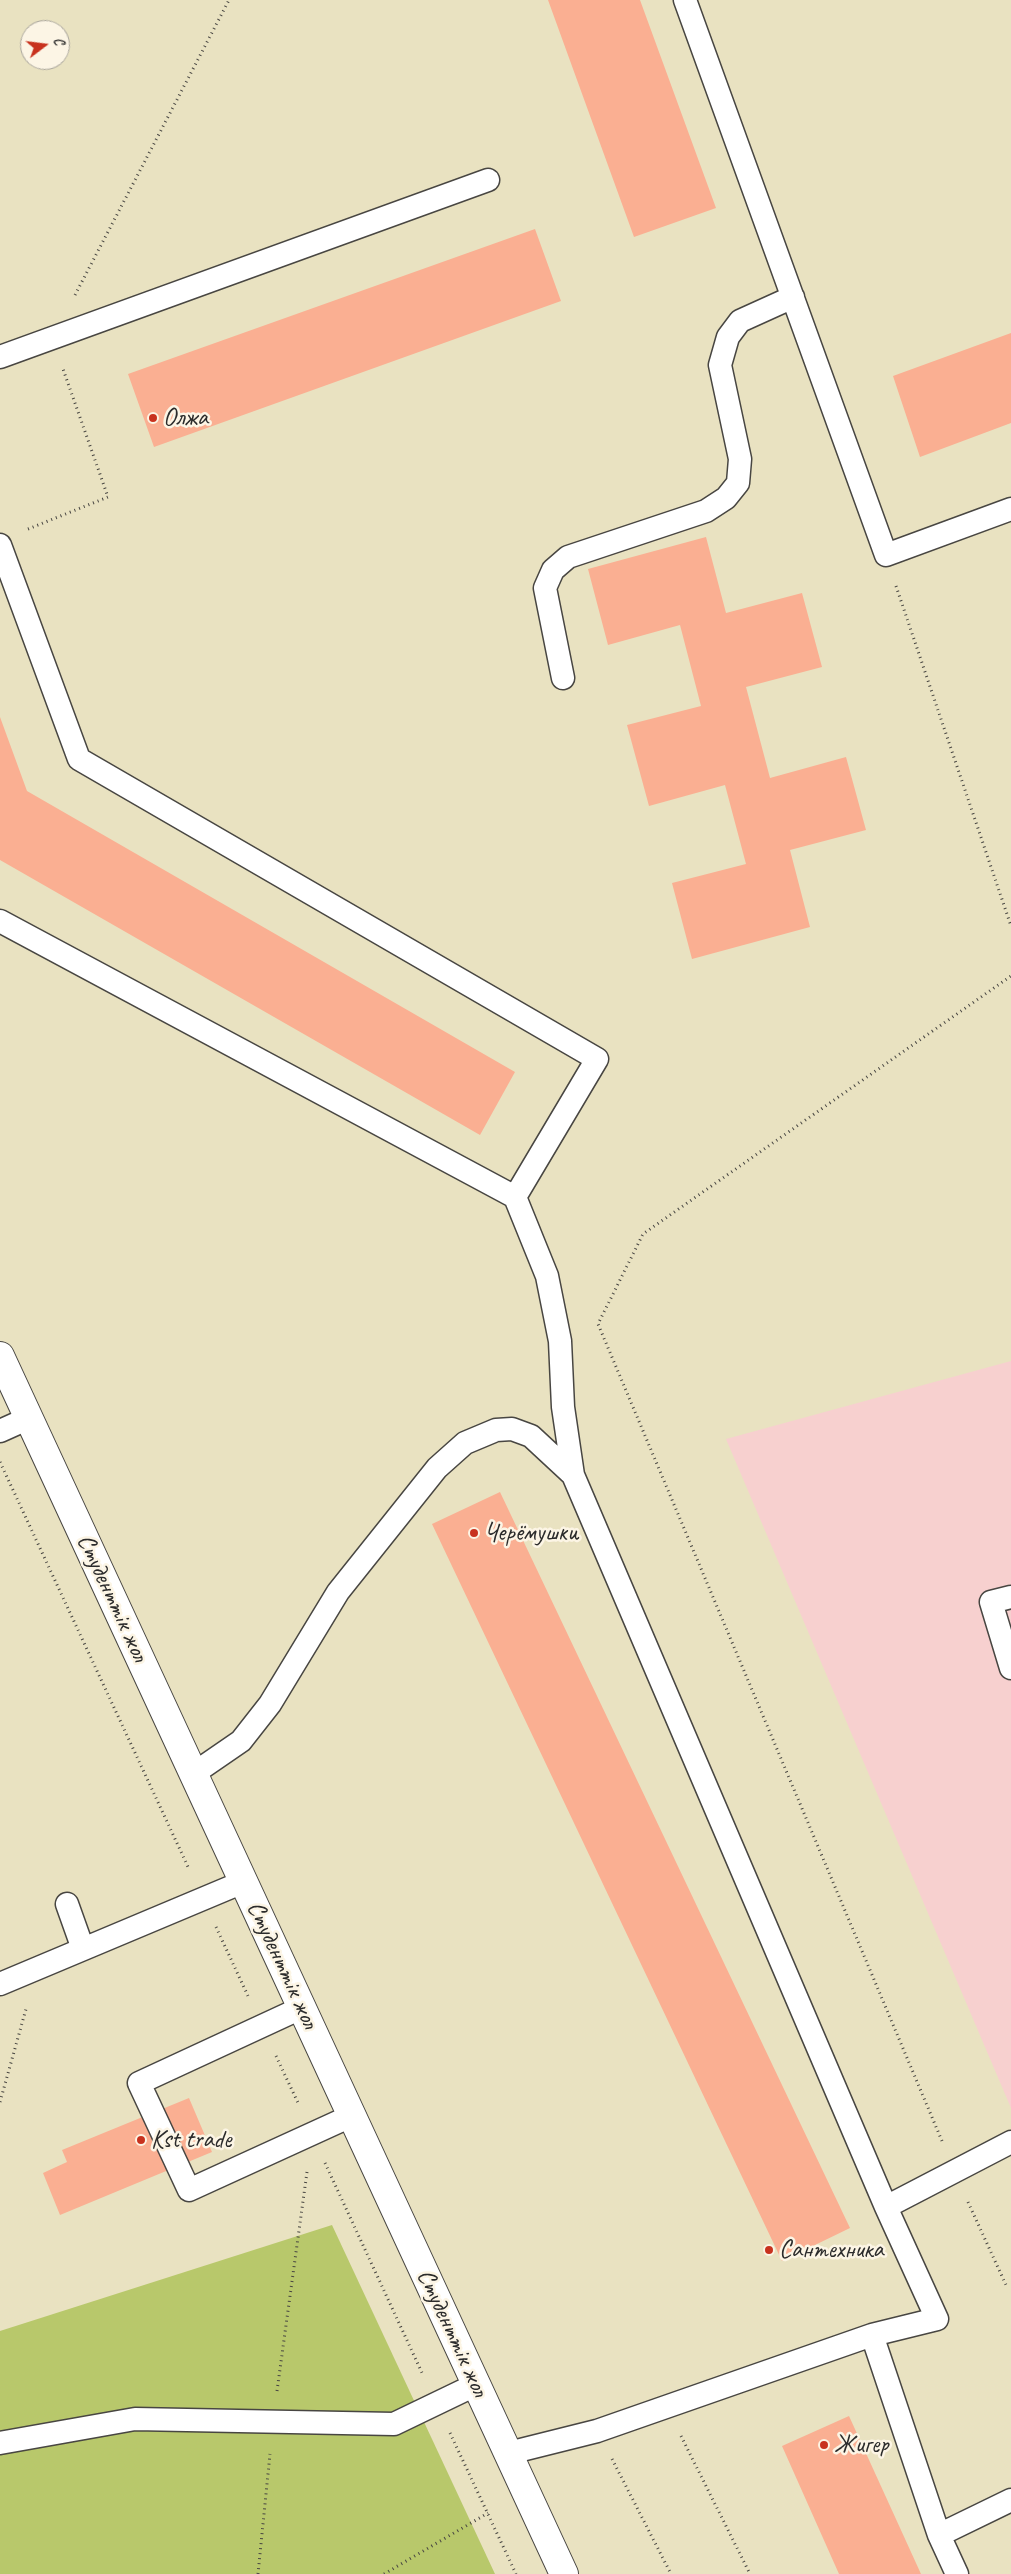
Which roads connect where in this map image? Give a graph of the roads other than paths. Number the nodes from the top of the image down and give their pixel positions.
1 (685, 0) edge
2 (488, 180) dead end
3 (793, 297) junction
4 (0, 357) edge
5 (1011, 509) edge
6 (0, 545) edge
7 (563, 678) dead end
8 (0, 922) edge
9 (515, 1197) junction
10 (0, 1356) edge
11 (29, 1418) junction
12 (0, 1431) edge
13 (573, 1475) junction
14 (1011, 1597) edge
15 (1011, 1668) edge
16 (193, 1774) junction
17 (243, 1882) junction
18 (67, 1904) dead end
19 (84, 1949) junction
20 (0, 1984) edge
21 (301, 2008) junction
22 (351, 2116) junction
23 (1011, 2142) edge
24 (886, 2207) junction
25 (872, 2335) junction
26 (475, 2385) junction
27 (0, 2443) edge
28 (509, 2453) junction
29 (1011, 2500) edge
30 (939, 2535) junction
31 (564, 2574) edge
32 (957, 2574) edge

1 - 3 lane
2 - 4 lane
3 - 5 lane
3 - 7 lane
6 - 9 lane
8 - 9 lane
9 - 13 lane
10 - 11 street, Студенттік жол
11 - 12 lane
11 - 16 street, Студенттік жол
13 - 16 lane
13 - 24 lane
14 - 15 lane
16 - 17 street, Студенттік жол
17 - 19 lane
17 - 21 street, Студенттік жол
18 - 19 lane
19 - 20 lane
21 - 22 street, Студенттік жол
21 - 22 lane
22 - 26 street, Студенттік жол
23 - 24 lane
24 - 25 lane
25 - 28 lane
25 - 30 lane
26 - 27 lane
26 - 28 street, Студенттік жол
28 - 31 street, Студенттік жол
29 - 30 lane
30 - 32 lane

